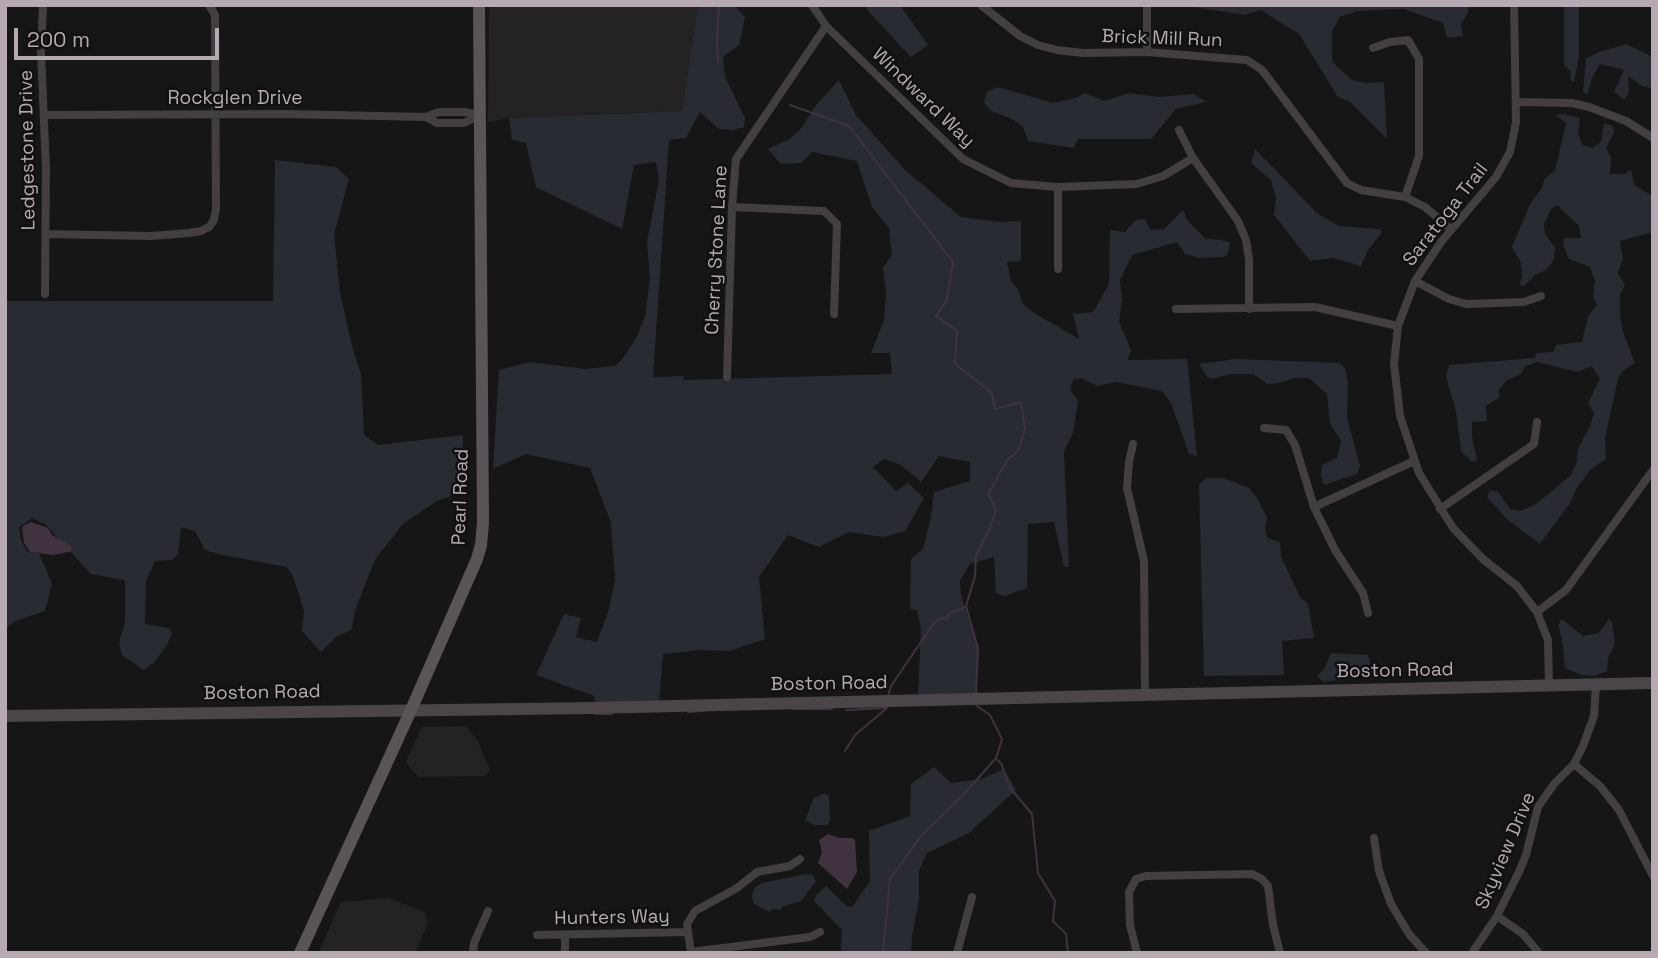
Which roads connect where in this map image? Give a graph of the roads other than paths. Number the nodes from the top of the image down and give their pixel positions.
1 (43, 5) edge
2 (209, 5) edge
3 (479, 5) edge
4 (812, 5) edge
5 (981, 5) edge
6 (1147, 5) edge
7 (1514, 5) edge
8 (826, 26) junction
9 (1373, 48) dead end
10 (1147, 52) junction
11 (1516, 102) junction
12 (44, 115) junction
13 (216, 115) junction
14 (480, 115) junction
15 (1179, 130) dead end
16 (1653, 138) edge
17 (1193, 158) junction
18 (1058, 187) junction
19 (1405, 197) junction
20 (732, 206) junction
21 (1451, 229) junction
22 (46, 234) junction
23 (1058, 269) dead end
24 (1415, 281) junction
25 (45, 294) dead end
26 (1541, 296) dead end
27 (1176, 309) dead end
28 (1249, 309) junction
29 (834, 314) dead end
30 (1398, 326) junction
31 (727, 377) dead end
32 (1537, 422) dead end
33 (1264, 428) dead end
34 (1133, 444) dead end
35 (1414, 461) junction
36 (1653, 470) edge
37 (1314, 508) junction
38 (1440, 509) junction
39 (1368, 612) dead end
40 (1537, 612) junction
41 (1653, 683) edge
42 (1596, 685) junction
43 (1549, 686) junction
44 (1145, 696) junction
45 (411, 710) junction
46 (5, 716) edge
47 (1574, 764) junction
48 (1374, 838) dead end
49 (800, 859) dead end
50 (1653, 876) edge
51 (972, 897) dead end
52 (488, 911) dead end
53 (1497, 916) junction
54 (687, 932) junction
55 (820, 932) dead end
56 (537, 935) dead end
57 (565, 935) junction
58 (691, 952) edge
59 (300, 953) edge
60 (473, 953) edge
61 (565, 953) edge
62 (957, 953) edge
63 (1137, 953) edge
64 (1280, 953) edge
65 (1426, 953) edge
66 (1472, 953) edge
67 (1539, 953) edge

1 - 12 street, Ledgestone Drive
2 - 13 street
3 - 14 main road, Pearl Road
4 - 8 street, Windward Way
5 - 10 street, Brick Mill Run
6 - 10 street
7 - 11 street, Saratoga Trail
8 - 18 street, Windward Way
8 - 20 street, Cherry Stone Lane
9 - 19 street
10 - 19 street, Brick Mill Run
11 - 16 street
11 - 21 street, Saratoga Trail
12 - 13 street, Rockglen Drive
12 - 22 street, Ledgestone Drive
13 - 14 street, Rockglen Drive
13 - 22 street
14 - 45 main road, Pearl Road
15 - 17 street
17 - 18 street, Windward Way
17 - 28 street
18 - 23 street
19 - 21 street, Brick Mill Run
20 - 29 street
20 - 31 street, Cherry Stone Lane
21 - 24 street, Saratoga Trail
22 - 25 street, Ledgestone Drive
24 - 26 street
24 - 30 street, Saratoga Trail
27 - 28 street
28 - 30 street
30 - 35 street, Saratoga Trail
32 - 38 street
33 - 37 street
34 - 44 street
35 - 37 street
35 - 38 street, Saratoga Trail
36 - 40 street
37 - 39 street
38 - 40 street, Saratoga Trail
40 - 43 street, Saratoga Trail
41 - 42 street, Boston Road
42 - 43 street, Boston Road
42 - 47 street, Skyview Drive
43 - 44 street, Boston Road
44 - 45 street, Boston Road
45 - 46 street, Boston Road
45 - 59 main road, Pearl Road
47 - 50 street
47 - 53 street, Skyview Drive
48 - 65 street
49 - 54 street
51 - 62 street
52 - 60 street
53 - 66 street, Skyview Drive
53 - 67 street
54 - 57 street, Hunters Way
54 - 58 street
55 - 58 street
56 - 57 street, Hunters Way
57 - 61 street
63 - 64 street

